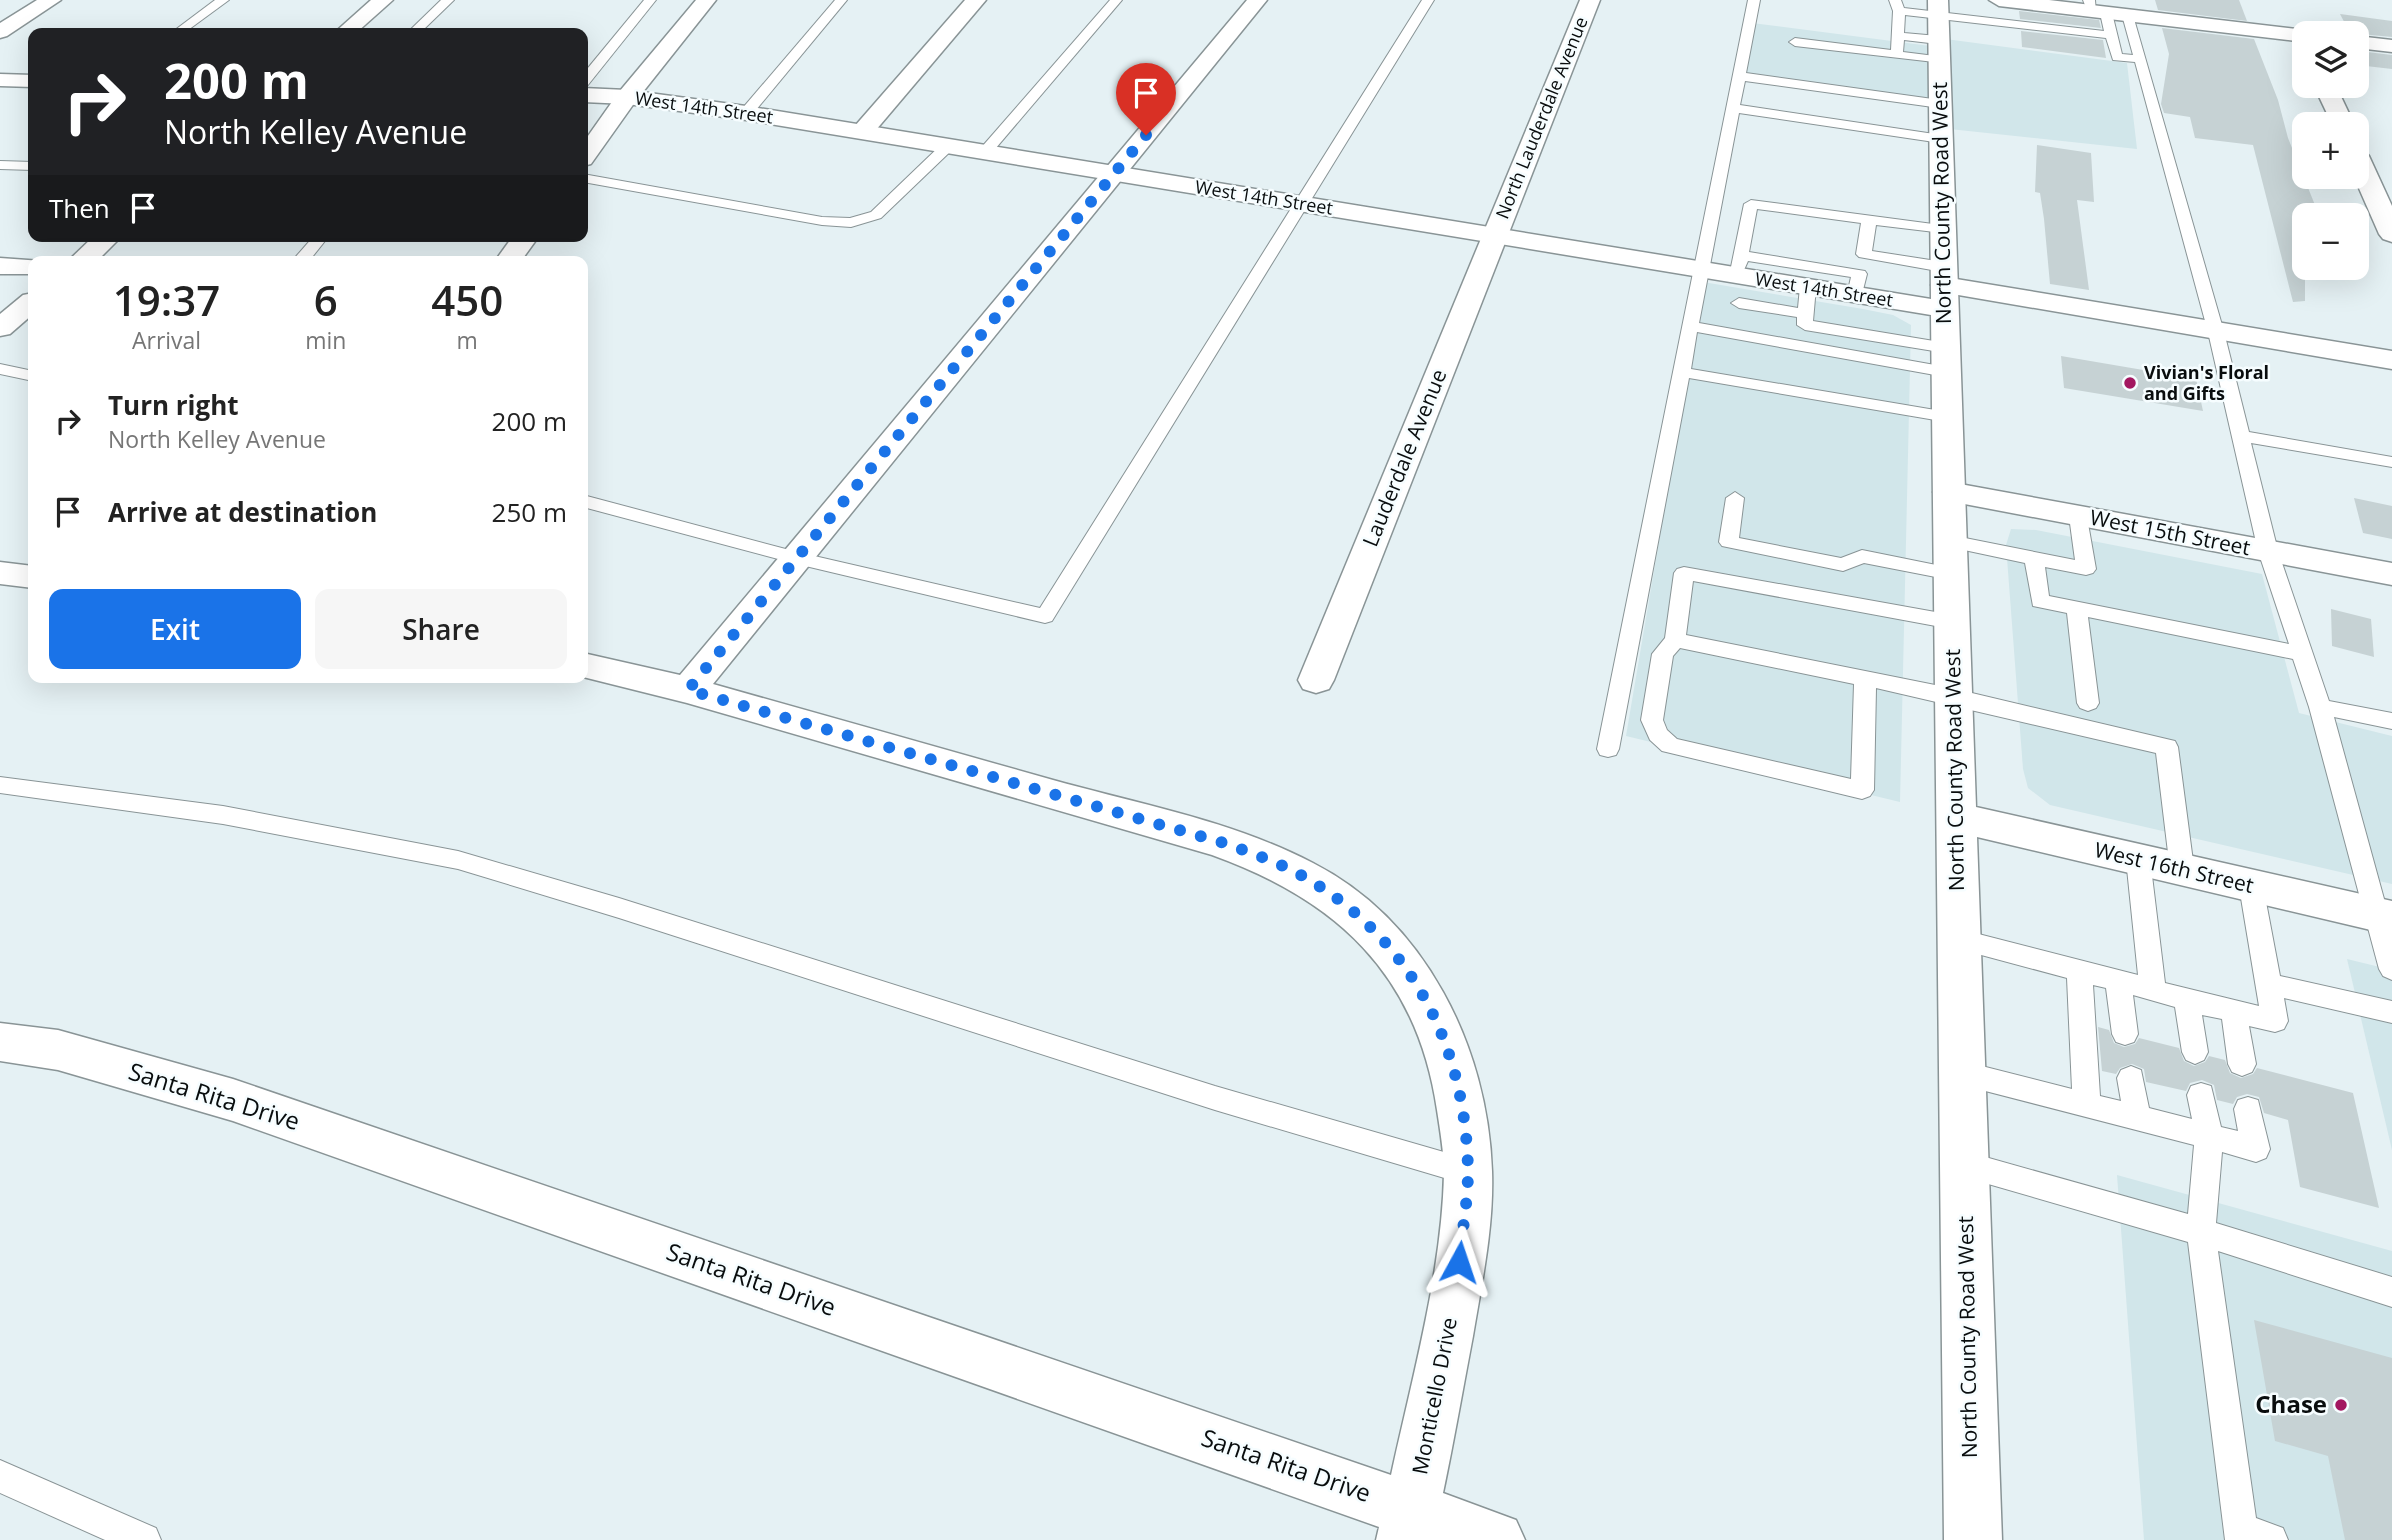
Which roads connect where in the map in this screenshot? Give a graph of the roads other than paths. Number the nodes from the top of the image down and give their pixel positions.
1 (51, 0) edge
2 (223, 0) edge
3 (383, 0) edge
4 (448, 0) edge
5 (650, 0) edge
6 (706, 0) edge
7 (841, 0) edge
8 (976, 0) edge
9 (1116, 0) edge
10 (1257, 0) edge
11 (1427, 0) edge
12 (1590, 0) edge
13 (1754, 0) edge
14 (1998, 0) edge
15 (1897, 6) edge
16 (2096, 8) edge
17 (2129, 15) junction
18 (184, 28) edge
19 (350, 28) edge
20 (418, 28) edge
21 (1938, 29) edge
22 (0, 33) edge
23 (2111, 35) junction
24 (2292, 35) edge
25 (1898, 36) junction
26 (1795, 42) dead end
27 (2369, 43) edge
28 (2392, 46) edge
29 (1897, 55) junction
30 (2141, 59) junction
31 (588, 76) edge
32 (1739, 76) junction
33 (0, 80) edge
34 (28, 81) edge
35 (588, 95) edge
36 (627, 97) junction
37 (1733, 108) junction
38 (1860, 110) junction
39 (746, 113) junction
40 (1940, 121) junction
41 (862, 132) junction
42 (948, 146) junction
43 (588, 152) edge
44 (985, 152) junction
45 (0, 165) edge
46 (28, 166) edge
47 (1114, 174) junction
48 (588, 179) edge
49 (2369, 183) edge
50 (1302, 204) junction
51 (1869, 220) junction
52 (1943, 229) junction
53 (2392, 234) edge
54 (1494, 236) junction
55 (102, 242) edge
56 (317, 242) edge
57 (1864, 254) junction
58 (87, 256) edge
59 (304, 256) edge
60 (1740, 260) junction
61 (0, 265) edge
62 (28, 266) edge
63 (1702, 270) junction
64 (1857, 284) junction
65 (1808, 287) junction
66 (1944, 287) junction
67 (1739, 303) dead end
68 (28, 304) edge
69 (1806, 314) junction
70 (1690, 326) junction
71 (0, 328) edge
72 (2216, 332) junction
73 (1946, 360) junction
74 (2392, 360) edge
75 (0, 369) edge
76 (1681, 373) junction
77 (28, 375) edge
78 (1947, 417) junction
79 (2241, 436) junction
80 (2392, 461) edge
81 (1949, 492) junction
82 (1735, 498) dead end
83 (588, 502) edge
84 (2079, 516) junction
85 (2268, 551) junction
86 (797, 558) junction
87 (1951, 558) junction
88 (2034, 558) junction
89 (0, 573) edge
90 (2392, 574) edge
91 (28, 576) edge
92 (2077, 608) junction
93 (1952, 622) junction
94 (1675, 640) junction
95 (2303, 654) junction
96 (588, 666) edge
97 (1865, 679) junction
98 (1316, 680) dead end
99 (688, 690) junction
100 (1955, 698) junction
101 (2088, 704) dead end
102 (2320, 706) junction
103 (2392, 721) edge
104 (1608, 748) dead end
105 (0, 785) edge
106 (1956, 817) junction
107 (2138, 859) junction
108 (2182, 870) junction
109 (2251, 886) junction
110 (2383, 916) edge
111 (1959, 939) junction
112 (2392, 969) edge
113 (2079, 970) junction
114 (2118, 980) junction
115 (2269, 984) junction
116 (2153, 990) junction
117 (2188, 1000) junction
118 (2234, 1011) junction
119 (2392, 1012) edge
120 (2125, 1034) dead end
121 (0, 1042) edge
122 (2195, 1052) dead end
123 (2242, 1064) dead end
124 (1962, 1073) junction
125 (2131, 1078) dead end
126 (2201, 1095) dead end
127 (2087, 1104) junction
128 (2248, 1109) dead end
129 (2137, 1117) junction
130 (2209, 1136) junction
131 (1964, 1164) junction
132 (1468, 1172) junction
133 (2200, 1232) junction
134 (2392, 1292) edge
135 (0, 1476) edge
136 (1409, 1525) edge
137 (2251, 1536) edge
138 (144, 1540) edge
139 (1496, 1540) edge
140 (1973, 1540) edge

1 - 22 street
2 - 18 lane
3 - 19 street
4 - 20 lane
5 - 31 lane
6 - 36 street
7 - 39 lane
8 - 41 street
9 - 44 lane
10 - 47 street
11 - 50 lane
12 - 54 street, North Lauderdale Avenue
13 - 32 lane
14 - 16 street
15 - 21 lane
15 - 25 lane
16 - 17 street
16 - 23 lane
17 - 24 street
17 - 30 lane
21 - 23 lane
21 - 25 lane
21 - 29 lane
21 - 40 street, North County Road West
23 - 30 lane
25 - 29 lane
26 - 29 lane
27 - 28 street
30 - 72 lane
32 - 37 lane
32 - 38 lane
33 - 34 street
35 - 36 street, West 14th Street
36 - 39 street, West 14th Street
36 - 43 street
37 - 38 lane
37 - 63 lane
38 - 40 lane
38 - 40 lane
39 - 41 street, West 14th Street
40 - 52 street, North County Road West
41 - 42 street, West 14th Street
42 - 44 street, West 14th Street
42 - 48 lane
44 - 47 street, West 14th Street
45 - 46 lane
47 - 50 street, West 14th Street
47 - 86 street
49 - 53 street
50 - 54 street, West 14th Street
50 - 86 lane
51 - 52 lane
51 - 57 lane
51 - 60 lane
52 - 66 street, North County Road West
54 - 63 street, West 14th Street
54 - 98 street, Lauderdale Avenue
55 - 58 street
56 - 59 lane
57 - 64 lane
57 - 66 lane
60 - 63 street, West 14th Street
60 - 64 lane
60 - 65 street, West 14th Street
61 - 62 street
63 - 70 lane
64 - 65 street, West 14th Street
64 - 66 street, West 14th Street
65 - 69 lane
66 - 72 street, West 14th Street
66 - 73 street, North County Road West
67 - 69 lane
68 - 71 street
69 - 73 lane
70 - 73 lane
70 - 76 lane
72 - 74 street, West 14th Street
72 - 79 lane
73 - 78 street, North County Road West
75 - 77 lane
76 - 78 lane
76 - 104 lane
78 - 81 street, North County Road West
79 - 80 lane
79 - 85 lane
81 - 84 street, West 15th Street
81 - 87 street, North County Road West
82 - 87 lane
83 - 86 lane
84 - 85 street, West 15th Street
84 - 88 lane
85 - 90 street, West 15th Street
85 - 95 lane
86 - 99 street
87 - 88 lane
87 - 93 street, North County Road West
88 - 92 lane
89 - 91 street
92 - 95 lane
92 - 101 lane
93 - 94 lane
93 - 100 street, North County Road West
94 - 97 lane
94 - 97 lane
95 - 102 lane
96 - 99 street, Monticello Drive
97 - 100 lane
99 - 132 street, Monticello Drive
100 - 106 street, North County Road West
100 - 108 lane
102 - 103 lane
102 - 110 lane
105 - 132 lane
106 - 107 street, West 16th Street
106 - 111 street, North County Road West
107 - 108 street, West 16th Street
107 - 116 lane
108 - 109 street, West 16th Street
109 - 110 street, West 16th Street
109 - 115 lane
110 - 112 lane
111 - 113 lane
111 - 124 street, North County Road West
113 - 114 lane
113 - 127 lane
114 - 116 lane
114 - 120 lane
115 - 118 lane
115 - 119 lane
116 - 117 lane
117 - 118 lane
117 - 122 lane
118 - 123 lane
121 - 136 street, Santa Rita Drive
124 - 127 lane
124 - 131 street, North County Road West
125 - 129 lane
126 - 130 lane
127 - 129 lane
128 - 130 lane
129 - 130 lane
130 - 133 lane
131 - 133 lane
131 - 140 street, North County Road West
132 - 136 street, Monticello Drive
133 - 134 lane
133 - 137 lane
135 - 138 lane
136 - 139 street, Santa Rita Drive

